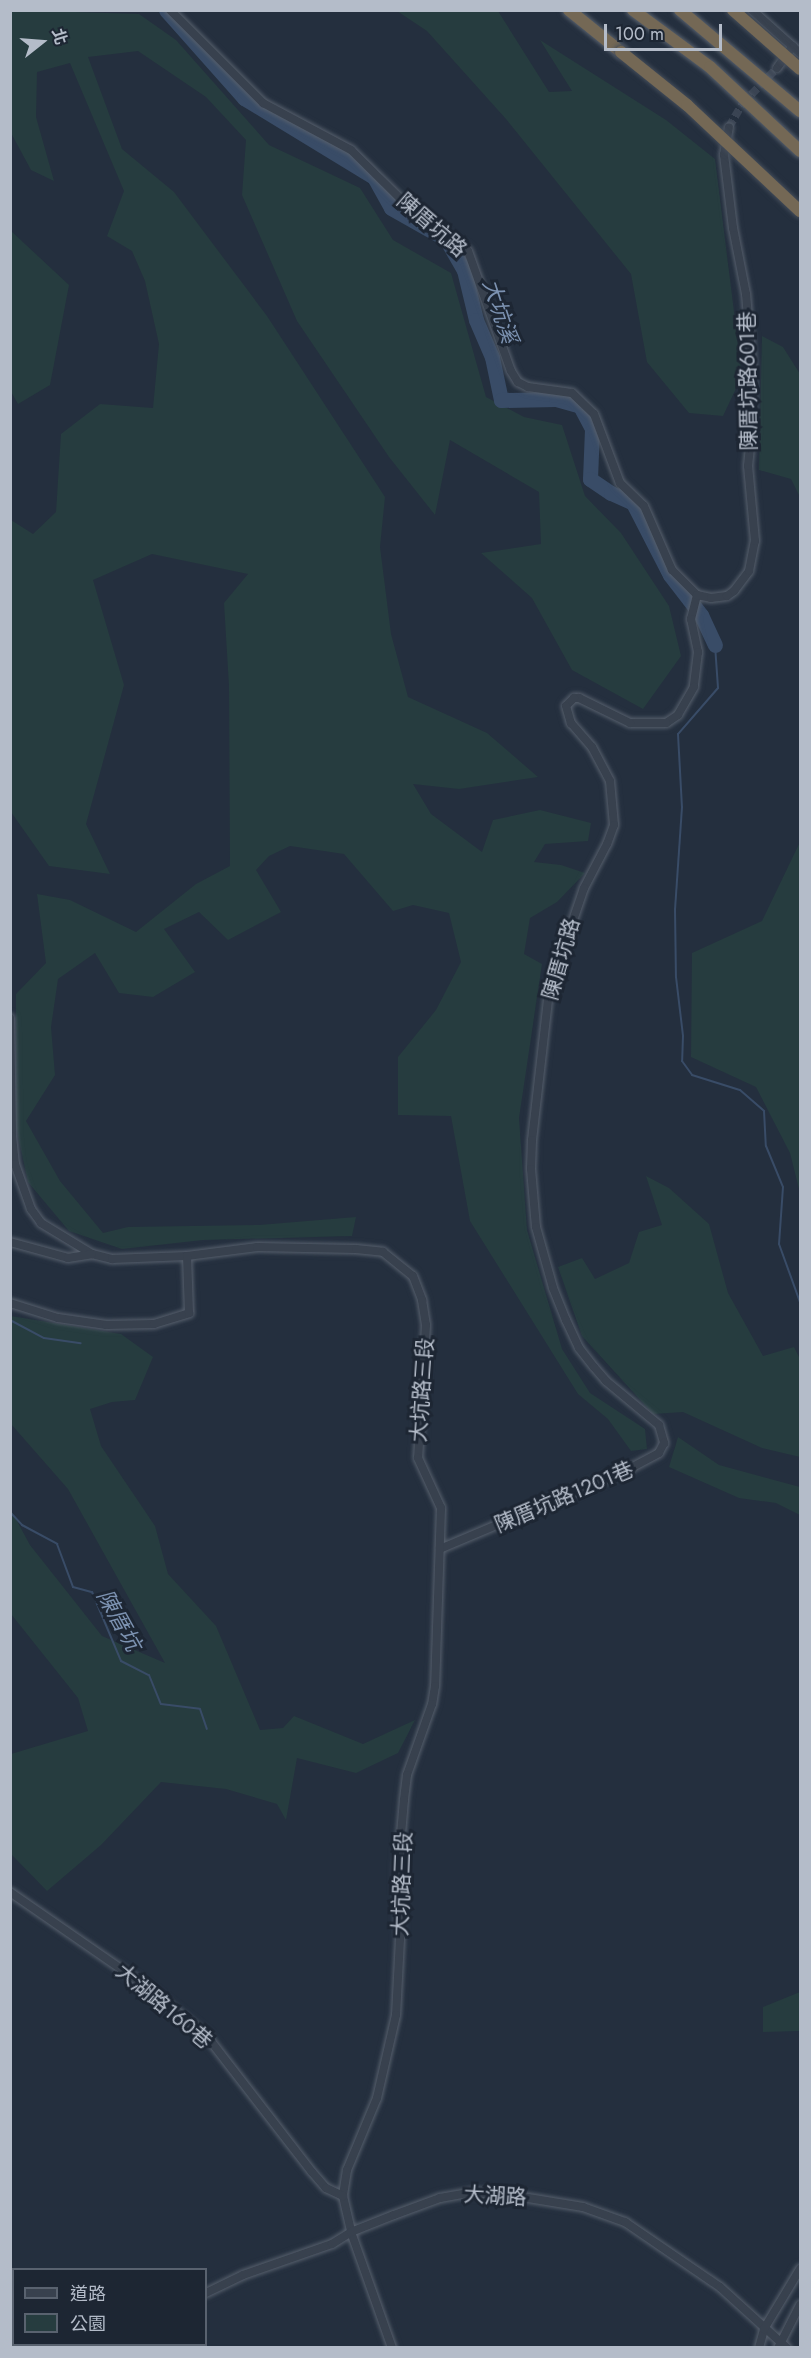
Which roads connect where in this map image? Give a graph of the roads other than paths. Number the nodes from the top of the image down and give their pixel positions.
1 (170, 10) edge
2 (569, 10) edge
3 (633, 10) edge
4 (680, 10) edge
5 (733, 10) edge
6 (752, 10) edge
7 (793, 46) junction
8 (801, 53) edge
9 (777, 68) tunnel mouth
10 (801, 69) edge
11 (801, 111) edge
12 (729, 128) tunnel mouth
13 (801, 151) edge
14 (801, 211) edge
15 (697, 596) junction
16 (10, 1018) edge
17 (10, 1242) edge
18 (92, 1254) junction
19 (187, 1256) junction
20 (10, 1303) edge
21 (660, 1425) joint
22 (440, 1549) junction
23 (10, 1892) edge
24 (343, 2196) junction
25 (351, 2232) junction
26 (801, 2269) edge
27 (207, 2293) edge
28 (801, 2306) edge
29 (764, 2329) junction
30 (782, 2345) edge
31 (392, 2348) edge
32 (759, 2348) edge

1 - 15 street, 陳厝坑路
2 - 14 highway, bridge
3 - 13 highway
4 - 11 highway
5 - 10 highway, bridge
6 - 7 street
7 - 8 street
7 - 9 street
12 - 15 street, 陳厝坑路601巷
15 - 21 street, 陳厝坑路
16 - 18 street, 大坑路三段
17 - 18 street
18 - 19 street, 大坑路三段
19 - 20 street
19 - 22 street, 大坑路三段
21 - 22 street, 陳厝坑路1201巷
22 - 24 street, 大坑路三段
23 - 24 street, 大湖路160巷
24 - 25 street, 大坑路三段
25 - 27 street, 大湖路
25 - 29 street, 大湖路
25 - 31 street, 大坑路三段
26 - 29 street
28 - 30 street
29 - 30 street, 大湖路
29 - 32 street

